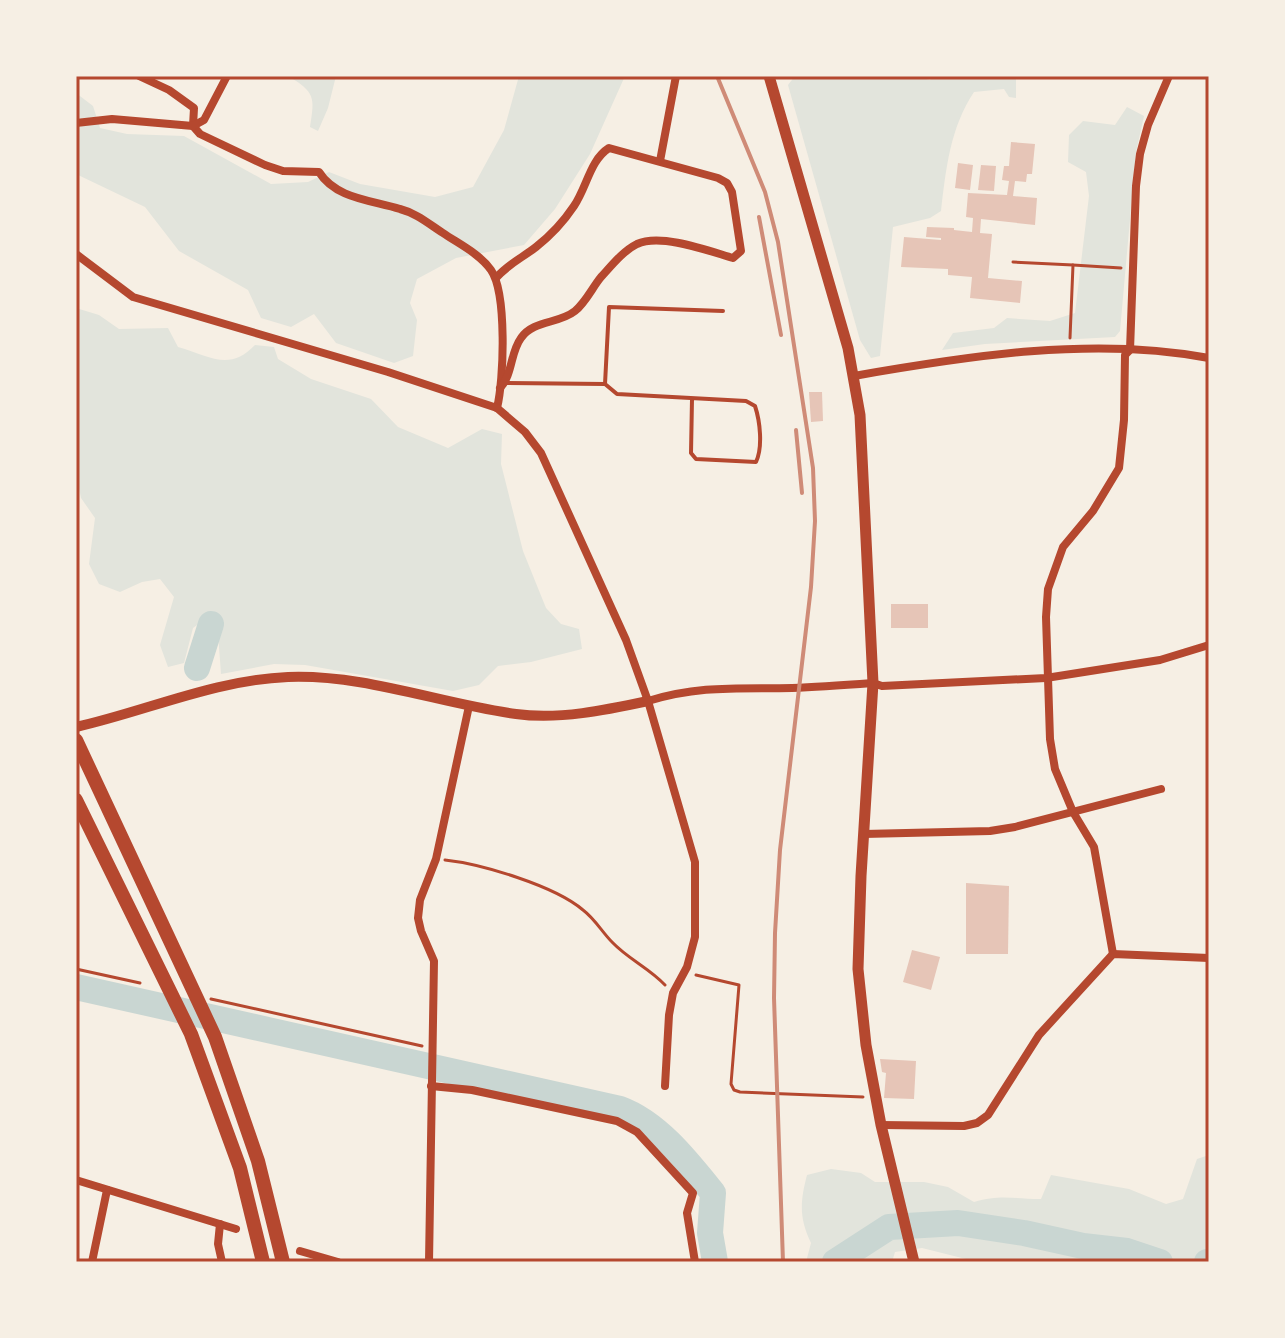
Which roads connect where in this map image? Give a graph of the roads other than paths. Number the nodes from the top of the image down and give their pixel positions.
1 (139, 76) edge
2 (227, 76) edge
3 (676, 76) edge
4 (769, 76) edge
5 (1169, 76) edge
6 (76, 123) edge
7 (193, 126) junction
8 (660, 161) junction
9 (76, 254) edge
10 (496, 278) junction
11 (723, 311) dead end
12 (1130, 350) junction
13 (1209, 358) edge
14 (854, 376) junction
15 (605, 384) junction
16 (502, 386) junction
17 (692, 399) junction
18 (497, 408) junction
19 (1209, 645) edge
20 (1046, 678) junction
21 (873, 683) junction
22 (648, 701) junction
23 (469, 706) junction
24 (76, 727) edge
25 (76, 740) edge
26 (1161, 789) dead end
27 (76, 800) edge
28 (1073, 812) junction
29 (864, 834) junction
30 (1113, 954) junction
31 (1209, 958) edge
32 (431, 1083) junction
33 (665, 1086) dead end
34 (881, 1125) junction
35 (76, 1180) edge
36 (107, 1190) junction
37 (220, 1224) junction
38 (236, 1229) dead end
39 (300, 1251) dead end
40 (92, 1262) edge
41 (222, 1262) edge
42 (263, 1262) edge
43 (283, 1262) edge
44 (338, 1262) edge
45 (429, 1262) edge
46 (695, 1262) edge
47 (914, 1262) edge

1 - 7 street
2 - 7 street
3 - 8 street
4 - 14 main road
5 - 12 street
6 - 7 street
7 - 10 street
8 - 10 street
8 - 16 street
9 - 18 street
10 - 16 street
11 - 15 lane
12 - 13 street
12 - 14 street
12 - 20 street
14 - 21 main road
15 - 16 lane
15 - 17 lane
16 - 18 street
17 - 17 lane
18 - 22 street
19 - 20 street
20 - 21 street
20 - 28 street
21 - 22 street
21 - 29 main road
22 - 23 street
22 - 33 street
23 - 24 street
23 - 32 street
25 - 43 highway
26 - 28 street
27 - 42 highway
28 - 29 street
28 - 30 street
29 - 34 main road
30 - 31 street
30 - 34 street
32 - 45 street
32 - 46 street
34 - 47 main road
35 - 36 street
36 - 37 street
36 - 40 street
37 - 38 street
37 - 41 street
39 - 44 street

